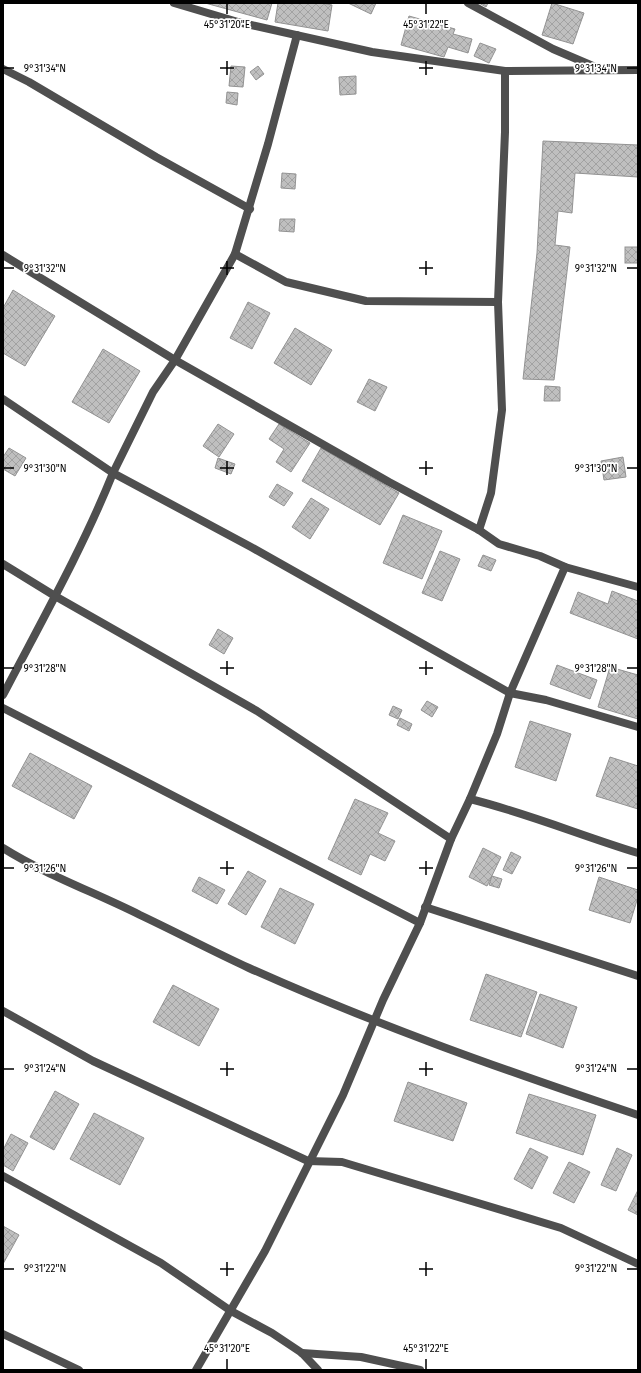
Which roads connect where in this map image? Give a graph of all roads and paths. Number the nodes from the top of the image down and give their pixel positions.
1 (174, 3) edge
2 (468, 3) edge
3 (297, 35) junction
4 (3, 69) edge
5 (602, 70) junction
6 (638, 70) edge
7 (505, 71) junction
8 (250, 209) junction
9 (235, 254) junction
10 (3, 255) edge
11 (498, 302) junction
12 (175, 360) junction
13 (3, 399) edge
14 (113, 473) junction
15 (479, 530) junction
16 (3, 564) edge
17 (565, 567) junction
18 (638, 587) edge
19 (55, 596) junction
20 (510, 693) junction
21 (3, 695) edge
22 (3, 708) edge
23 (638, 727) edge
24 (470, 799) junction
25 (451, 839) junction
26 (3, 848) edge
27 (638, 853) edge
28 (426, 907) junction
29 (420, 923) junction
30 (638, 976) edge
31 (3, 1011) edge
32 (374, 1020) junction
33 (638, 1115) edge
34 (308, 1161) junction
35 (3, 1176) edge
36 (638, 1264) edge
37 (231, 1311) junction
38 (3, 1334) edge
39 (302, 1353) junction
40 (79, 1370) edge
41 (196, 1370) edge
42 (318, 1370) edge
43 (420, 1370) edge

1 - 3 street
2 - 5 street
3 - 7 street
3 - 8 street
4 - 8 street
5 - 6 street
5 - 7 street
7 - 11 street
8 - 9 street
9 - 11 street
9 - 12 street
10 - 12 street
11 - 15 street
12 - 14 street
12 - 15 street
13 - 14 street
14 - 19 street
14 - 20 street
15 - 17 street
16 - 19 street
17 - 18 street
17 - 20 street
19 - 21 street
19 - 25 street
20 - 23 street
20 - 24 street
22 - 29 street
24 - 25 street
24 - 27 street
25 - 28 street
26 - 32 street
28 - 29 street
28 - 30 street
29 - 32 street
31 - 34 street
32 - 33 street
32 - 34 street
34 - 36 street
34 - 37 street
35 - 37 street
37 - 39 street
37 - 41 street
38 - 40 street
39 - 42 street
39 - 43 street

